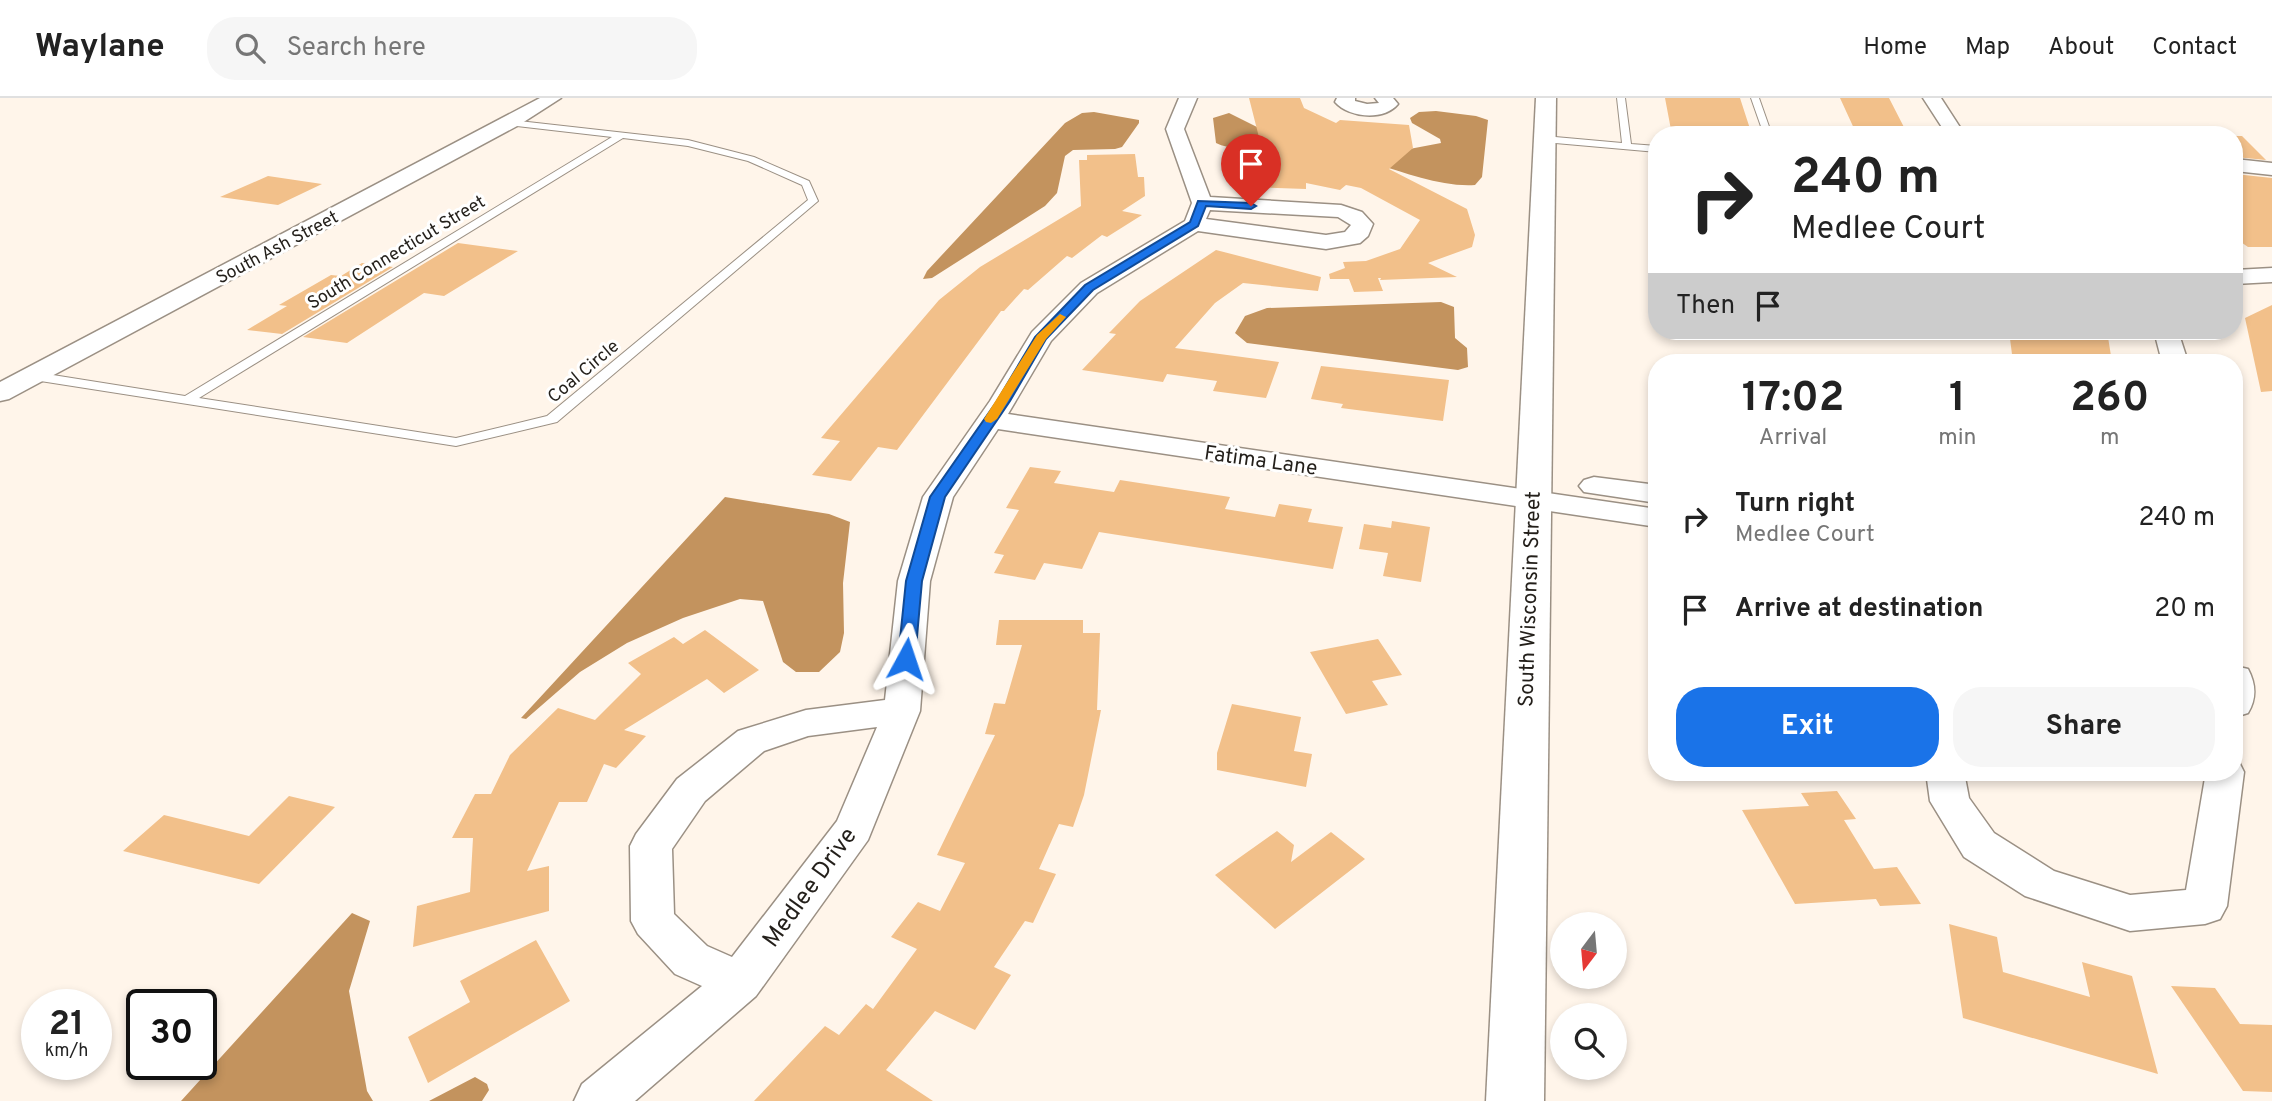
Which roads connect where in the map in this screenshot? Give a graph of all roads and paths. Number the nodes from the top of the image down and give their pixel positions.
1 (552, 98) edge
2 (1188, 98) edge
3 (1346, 98) edge
4 (1384, 98) edge
5 (1546, 98) edge
6 (1621, 98) edge
7 (1755, 98) edge
8 (1932, 98) edge
9 (510, 123) junction
10 (1765, 126) edge
11 (1950, 126) edge
12 (622, 135) junction
13 (1544, 139) junction
14 (1627, 146) junction
15 (1648, 148) edge
16 (2243, 166) edge
17 (2272, 169) edge
18 (1198, 213) junction
19 (2272, 275) edge
20 (2243, 277) edge
21 (34, 376) junction
22 (0, 393) edge
23 (189, 399) junction
24 (997, 411) junction
25 (1532, 489) junction
26 (1648, 494) edge
27 (1648, 516) edge
28 (902, 711) junction
29 (1947, 781) edge
30 (2224, 781) edge
31 (740, 982) junction
32 (599, 1101) edge
33 (1515, 1101) edge

1 - 9 street, South Ash Street
2 - 18 street
3 - 4 street
5 - 13 street, South Wisconsin Street
6 - 14 lane
7 - 10 lane
8 - 11 street
9 - 12 lane
9 - 21 street, South Ash Street
12 - 23 lane, South Connecticut Street
12 - 23 lane, Coal Circle
13 - 14 lane
13 - 25 street, South Wisconsin Street
14 - 15 lane
16 - 17 street
18 - 18 street
18 - 24 street, Medlee Drive
19 - 20 street
21 - 22 street, South Ash Street
21 - 23 lane, Coal Circle
24 - 25 street, Fatima Lane
24 - 28 street, Medlee Drive
25 - 26 street
25 - 27 street
25 - 33 street, South Wisconsin Street
28 - 31 street, Medlee Drive
28 - 31 street
29 - 30 street
31 - 32 street, Medlee Drive

